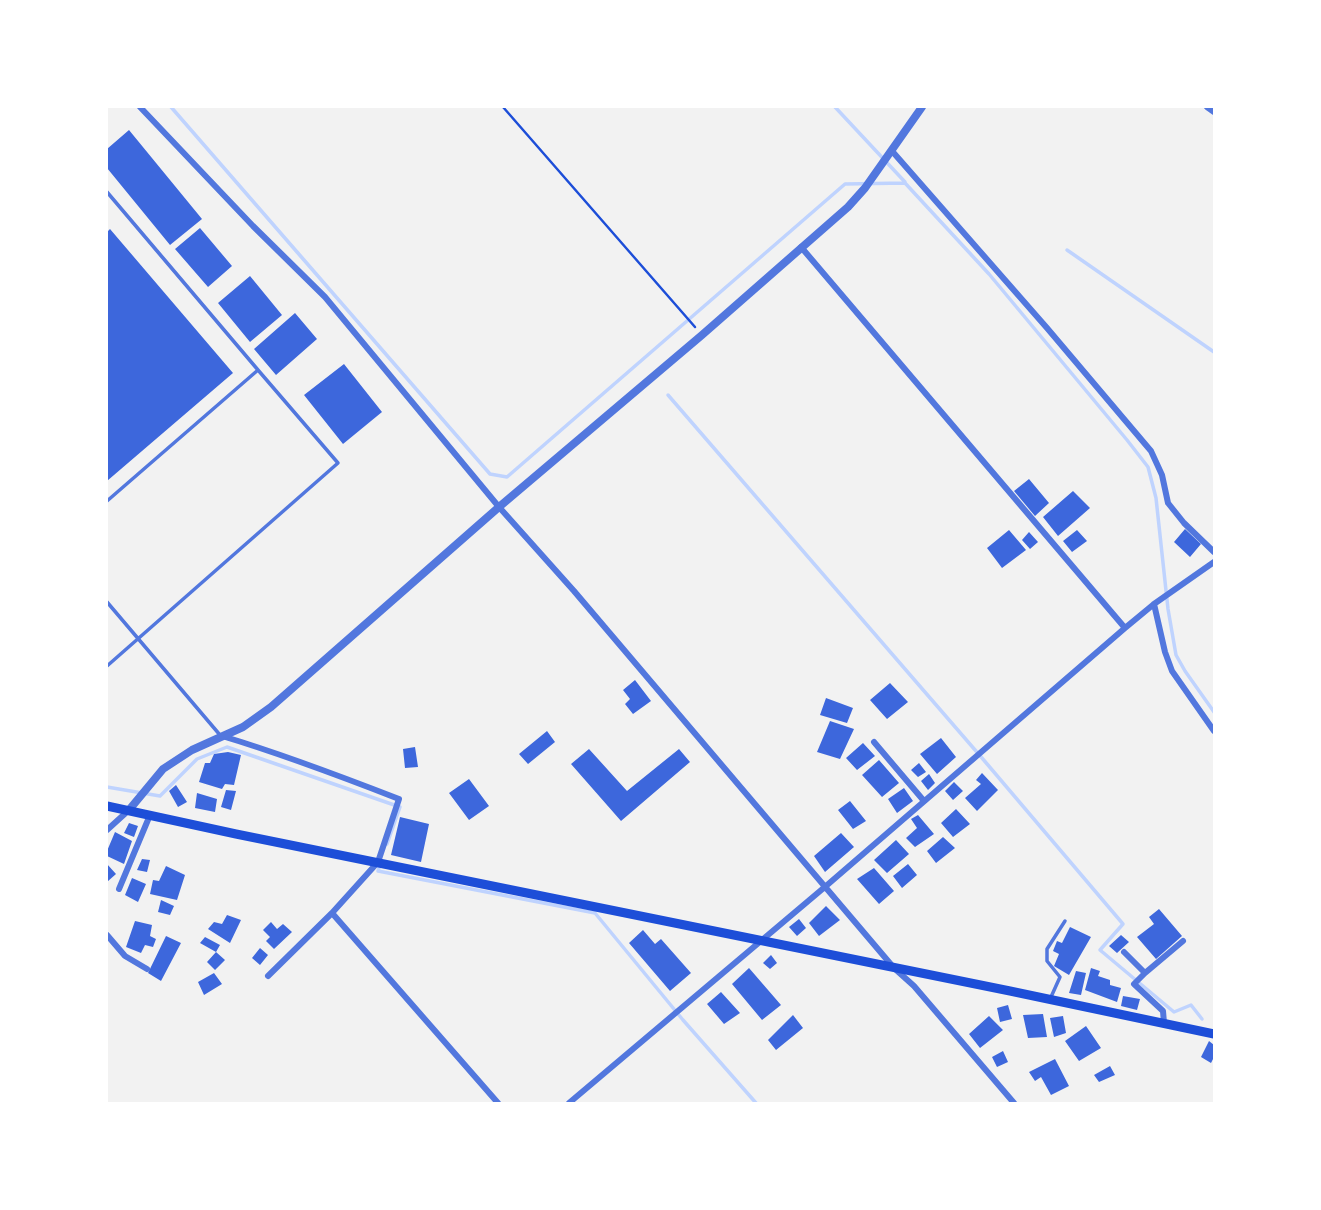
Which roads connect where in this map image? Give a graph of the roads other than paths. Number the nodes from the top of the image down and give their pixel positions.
1 (140, 107) edge
2 (922, 107) edge
3 (1207, 107) edge
4 (1214, 112) edge
5 (892, 151) junction
6 (107, 192) edge
7 (801, 247) junction
8 (258, 370) junction
9 (107, 501) edge
10 (499, 507) junction
11 (1214, 552) edge
12 (1214, 562) edge
13 (107, 602) edge
14 (1154, 604) junction
15 (1125, 628) junction
16 (138, 638) junction
17 (107, 666) edge
18 (1214, 731) edge
19 (222, 736) junction
20 (874, 742) dead end
21 (924, 801) junction
22 (107, 806) edge
23 (130, 810) junction
24 (150, 815) junction
25 (107, 830) edge
26 (378, 862) junction
27 (826, 886) junction
28 (119, 889) dead end
29 (332, 913) junction
30 (1065, 921) dead end
31 (107, 935) edge
32 (759, 941) junction
33 (1183, 941) dead end
34 (1124, 952) dead end
35 (894, 968) junction
36 (146, 969) dead end
37 (1146, 973) junction
38 (268, 976) dead end
39 (1050, 999) junction
40 (1164, 1023) junction
41 (1214, 1034) edge
42 (498, 1103) edge
43 (569, 1103) edge
44 (1014, 1103) edge

1 - 10 street
2 - 5 street
3 - 4 street
5 - 7 street
5 - 11 street
6 - 8 lane
7 - 10 street
7 - 15 street
8 - 9 lane
8 - 16 lane
10 - 19 street
10 - 27 street
12 - 14 street
13 - 16 lane
14 - 15 street
14 - 18 street
15 - 21 street
16 - 17 lane
16 - 19 lane
19 - 23 street
19 - 26 street
20 - 21 street
21 - 27 street
22 - 23 main road
23 - 24 main road
23 - 25 street
24 - 26 main road
24 - 28 street
26 - 29 street
26 - 32 main road
27 - 32 street
27 - 35 street
29 - 38 street
29 - 42 street
30 - 39 lane
31 - 36 street
32 - 35 main road
32 - 43 street
33 - 37 street
34 - 37 street
35 - 39 main road
35 - 44 street
37 - 40 street
39 - 40 main road
40 - 41 main road

